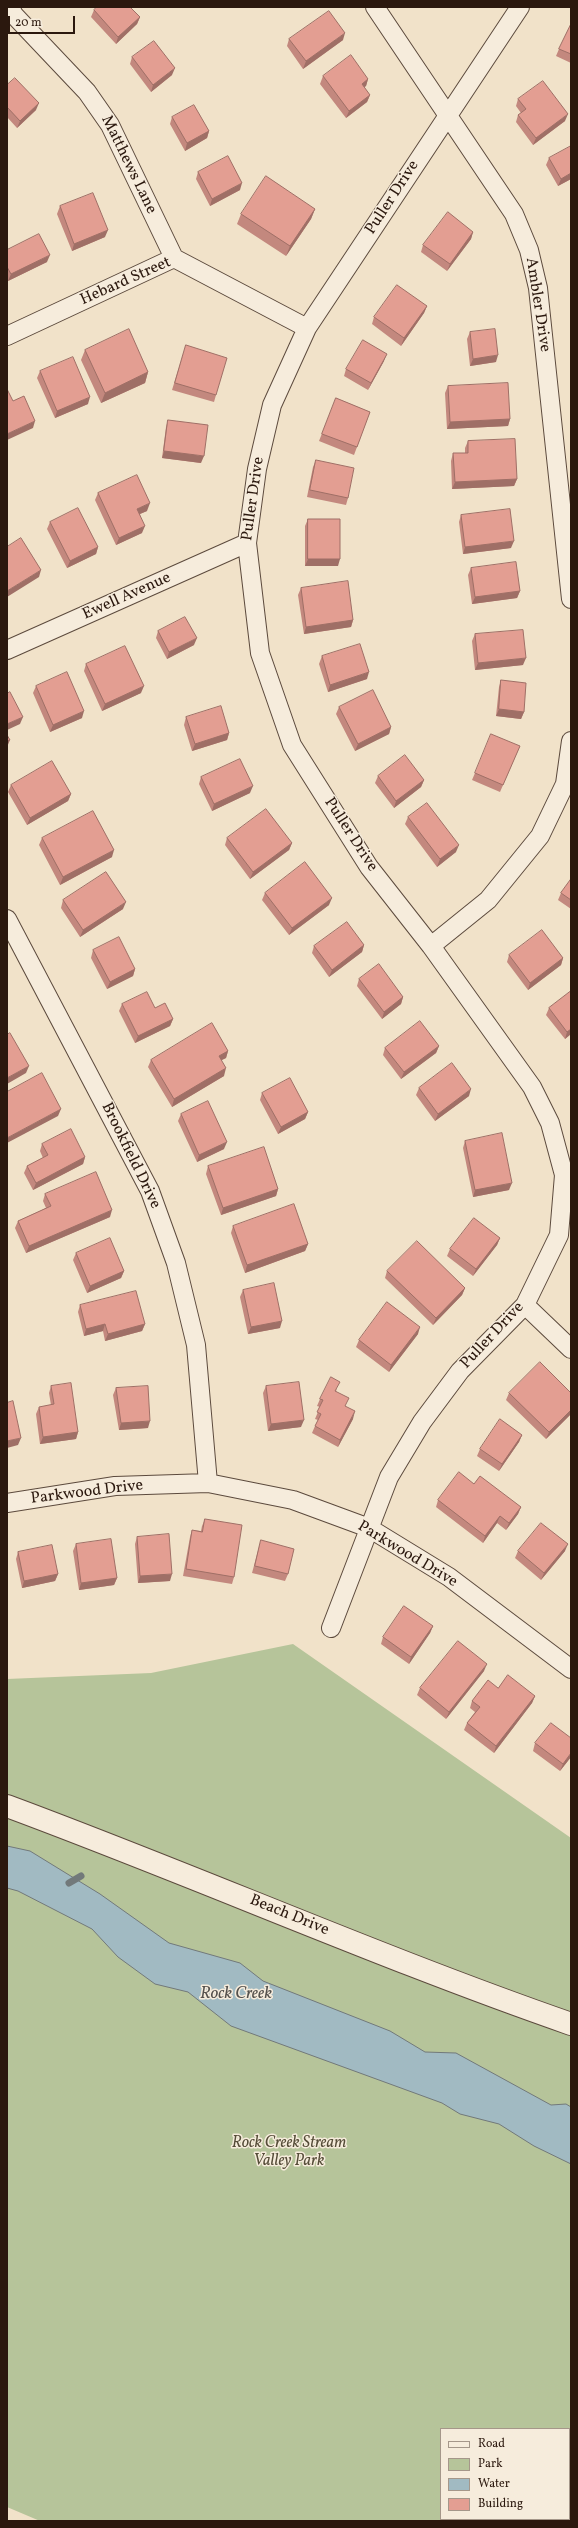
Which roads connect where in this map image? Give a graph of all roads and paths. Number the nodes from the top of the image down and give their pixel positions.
1 (375, 7) edge
2 (520, 7) edge
3 (11, 14) edge
4 (448, 114) junction
5 (174, 258) junction
6 (307, 328) junction
7 (7, 336) edge
8 (247, 543) junction
9 (571, 599) edge
10 (7, 650) edge
11 (571, 741) edge
12 (7, 919) edge
13 (431, 946) junction
14 (525, 1305) junction
15 (571, 1349) edge
16 (208, 1483) junction
17 (7, 1503) edge
18 (369, 1528) junction
19 (331, 1628) dead end
20 (571, 1670) edge
21 (7, 1806) edge
22 (571, 2024) edge

1 - 4 street, Ambler Drive
2 - 4 street, Puller Drive
3 - 5 street, Matthews Lane
4 - 6 street, Puller Drive
4 - 9 street, Ambler Drive
5 - 6 street, Hebard Street
5 - 7 street, Hebard Street
6 - 8 street, Puller Drive
8 - 10 street, Ewell Avenue
8 - 13 street, Puller Drive
11 - 13 street
12 - 16 street, Brookfield Drive
13 - 14 street, Puller Drive
14 - 15 street
14 - 18 street, Puller Drive
16 - 17 street, Parkwood Drive
16 - 18 street, Parkwood Drive
18 - 19 street, Puller Drive
18 - 20 street, Parkwood Drive
21 - 22 street, Beach Drive

